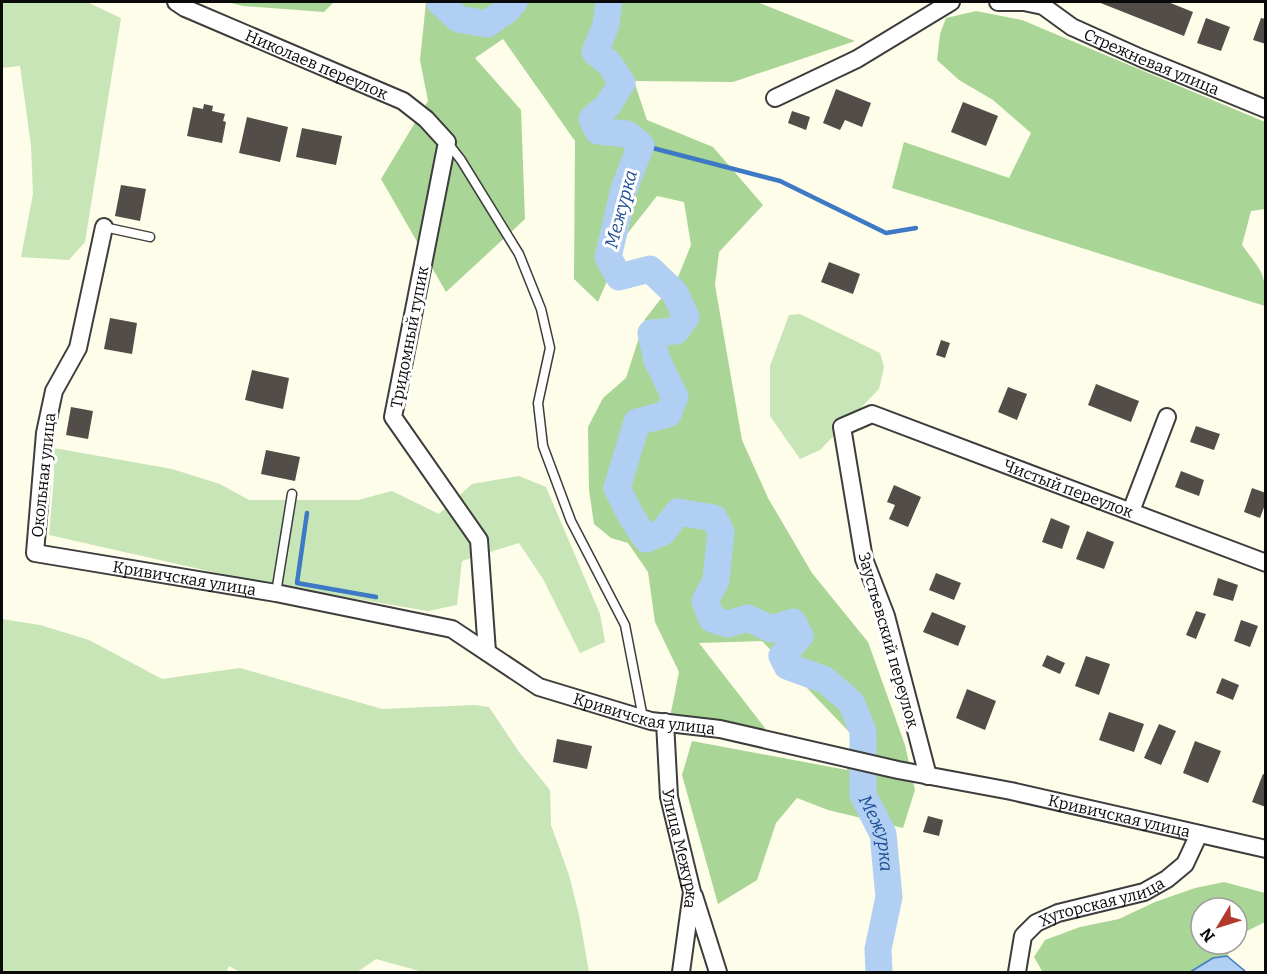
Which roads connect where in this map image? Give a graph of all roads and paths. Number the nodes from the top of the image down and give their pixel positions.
1 (176, 2) edge
2 (951, 2) edge
3 (998, 2) edge
4 (1044, 4) edge
5 (775, 98) dead end
6 (1266, 108) edge
7 (447, 142) junction
8 (104, 227) joint
9 (150, 237) dead end
10 (872, 414) joint
11 (1167, 417) dead end
12 (292, 494) dead end
13 (1131, 511) junction
14 (35, 553) joint
15 (1266, 563) edge
16 (276, 593) junction
17 (487, 651) junction
18 (643, 718) junction
19 (665, 722) junction
20 (928, 777) junction
21 (1200, 834) junction
22 (1266, 849) edge
23 (692, 892) junction
24 (681, 972) edge
25 (718, 972) edge
26 (1017, 972) edge

1 - 7 street, Николаев переулок
2 - 5 street
3 - 4 street
4 - 6 street, Стрежневая улица
7 - 17 street, Тридомный тупик
7 - 18 lane
8 - 9 lane
8 - 14 street, Окольная улица
10 - 13 street, Чистый переулок
10 - 20 street, Заустьевский переулок
11 - 13 street
12 - 16 lane
13 - 15 street, Чистый переулок
14 - 16 street, Кривичская улица
16 - 17 street, Кривичская улица
17 - 18 street, Кривичская улица
18 - 19 street, Кривичская улица
19 - 20 street, Кривичская улица
19 - 23 street, Улица Межурка
20 - 21 street, Кривичская улица
21 - 22 street, Кривичская улица
21 - 26 street, Хуторская улица
23 - 24 street, Улица Межурка
23 - 25 street

